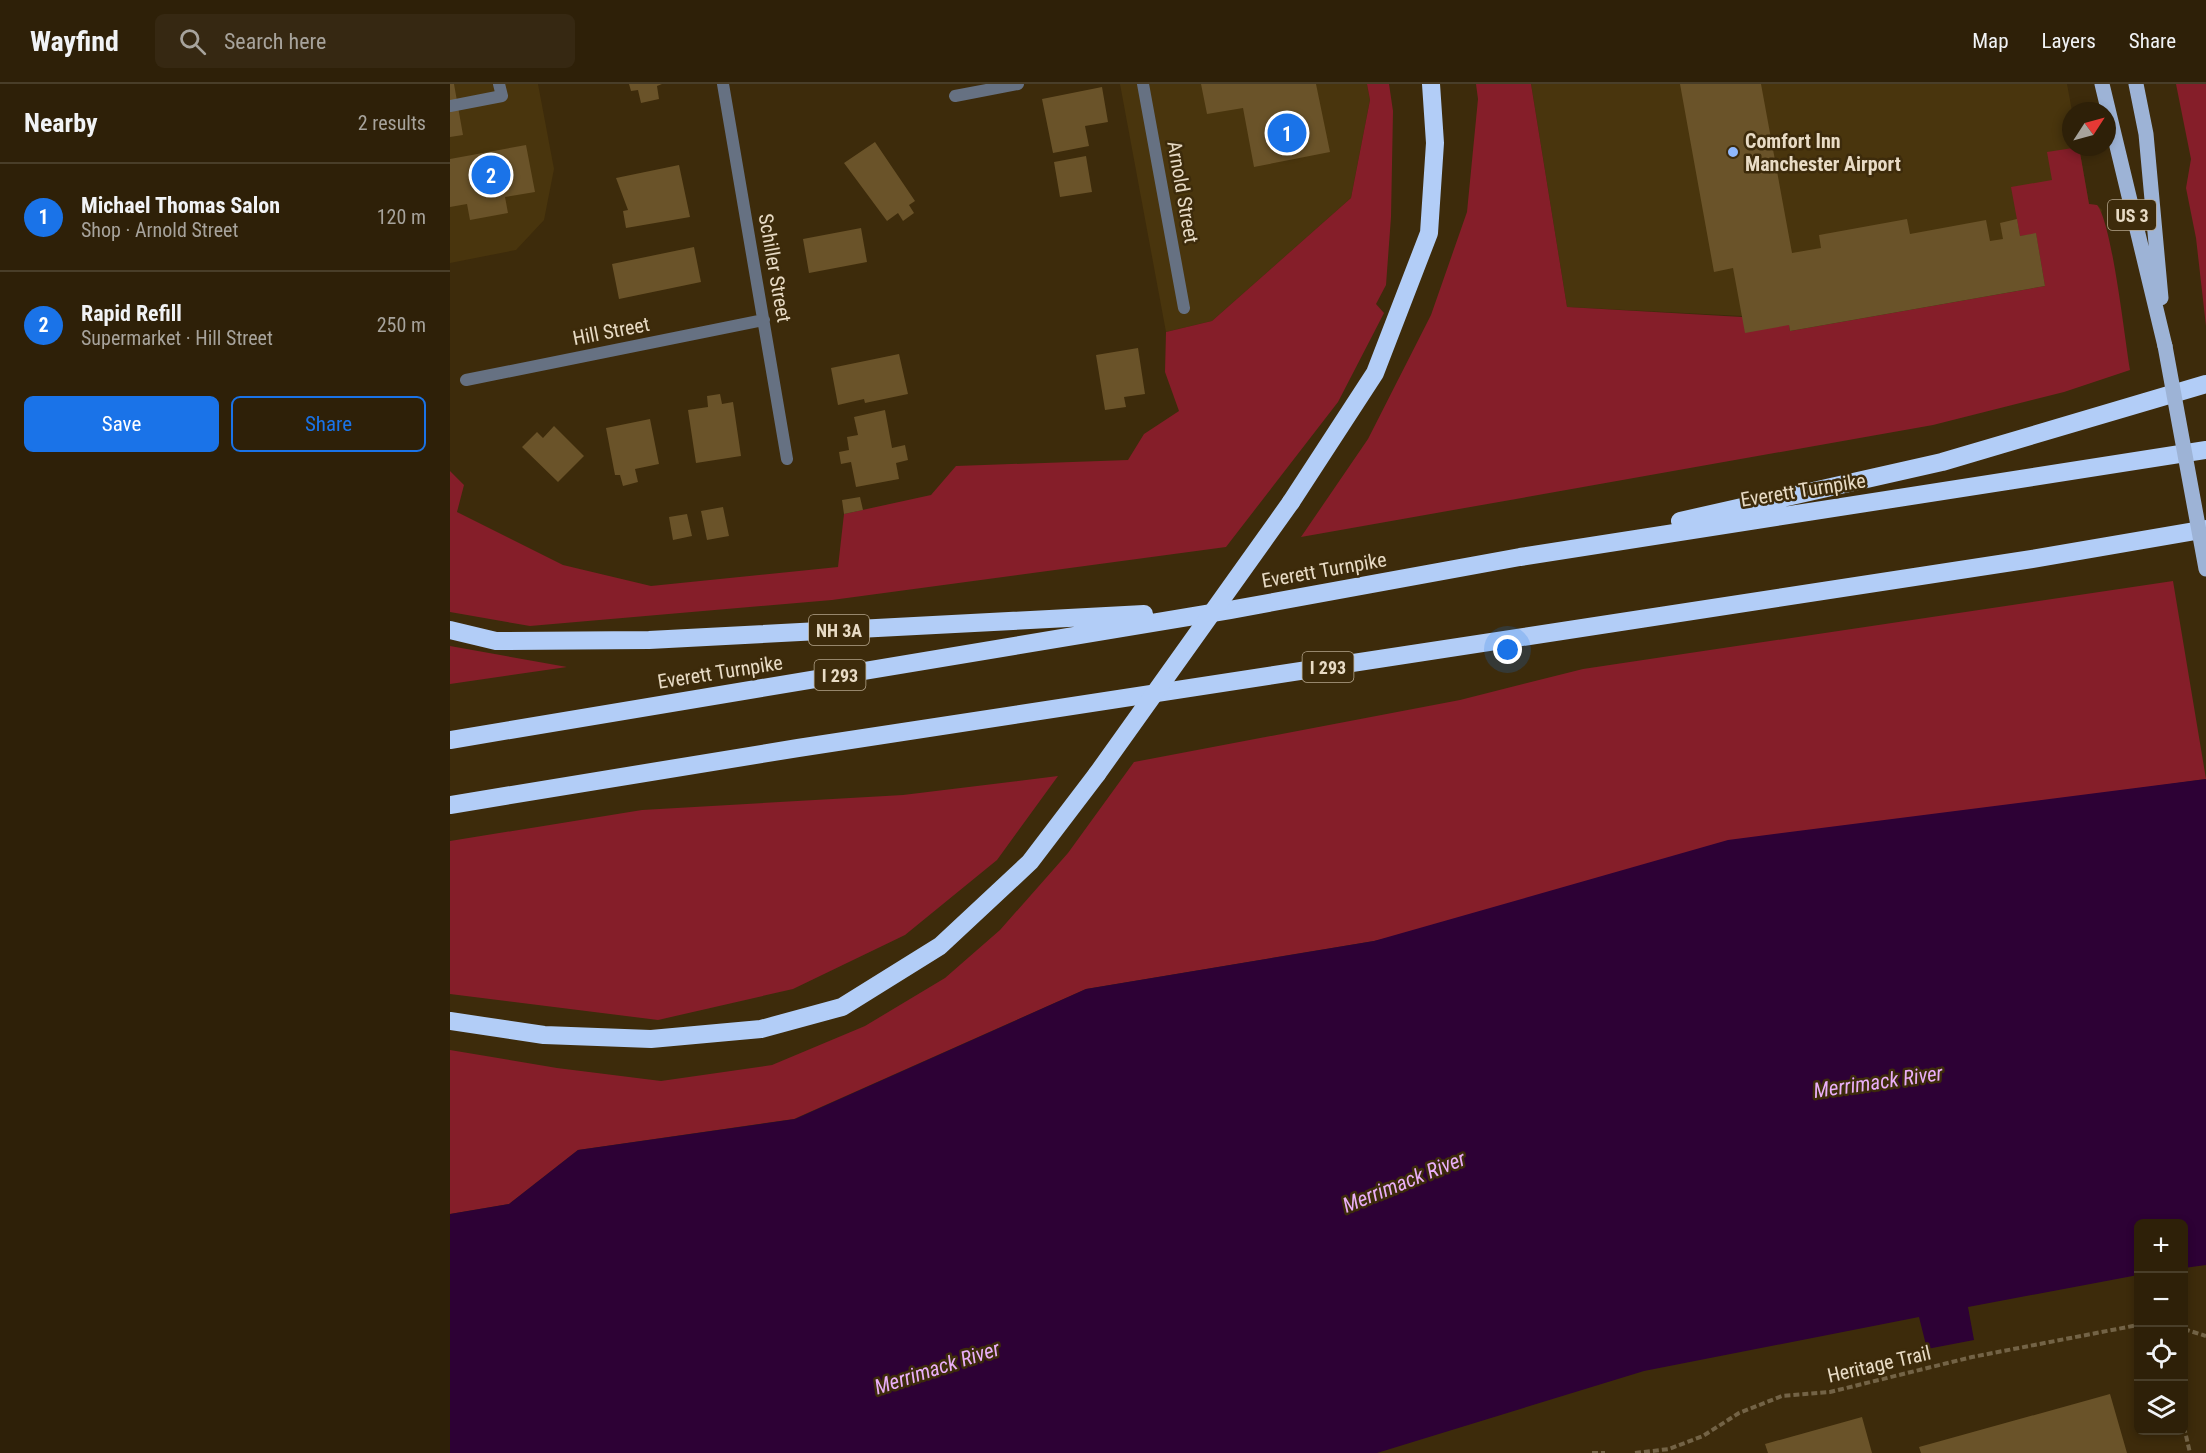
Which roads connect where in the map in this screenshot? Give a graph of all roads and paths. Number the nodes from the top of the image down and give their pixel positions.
1 (499, 84) edge
2 (723, 84) edge
3 (1018, 84) edge
4 (1143, 84) edge
5 (1431, 84) edge
6 (2102, 84) edge
7 (2136, 84) edge
8 (955, 96) dead end
9 (450, 106) edge
10 (1184, 308) dead end
11 (764, 320) junction
12 (2165, 346) junction
13 (466, 380) dead end
14 (2206, 384) edge
15 (2206, 450) edge
16 (788, 459) dead end
17 (2206, 529) edge
18 (1520, 557) junction
19 (2206, 569) edge
20 (1230, 610) junction
21 (450, 630) edge
22 (450, 740) edge
23 (450, 805) edge
24 (450, 1021) edge
25 (2134, 1326) edge
26 (2188, 1330) edge
27 (2206, 1336) edge
28 (2186, 1435) edge
29 (1592, 1453) edge
30 (1605, 1453) edge
31 (1635, 1453) edge
32 (2190, 1453) edge

1 - 9 street
2 - 11 street, Schiller Street
3 - 8 street
4 - 10 street, Arnold Street
5 - 24 highway, bridge
6 - 12 main road, US 3
7 - 12 main road, US 3
11 - 13 street, Hill Street
11 - 16 street, Schiller Street
12 - 19 main road, US 3, bridge
14 - 18 highway
15 - 18 highway, Everett Turnpike / I 293
17 - 23 highway, I 293
18 - 20 highway, Everett Turnpike / I 293
20 - 21 highway, NH 3A
20 - 22 highway, Everett Turnpike / I 293
25 - 31 path, Heritage Trail
26 - 27 path
28 - 32 path
29 - 30 path

